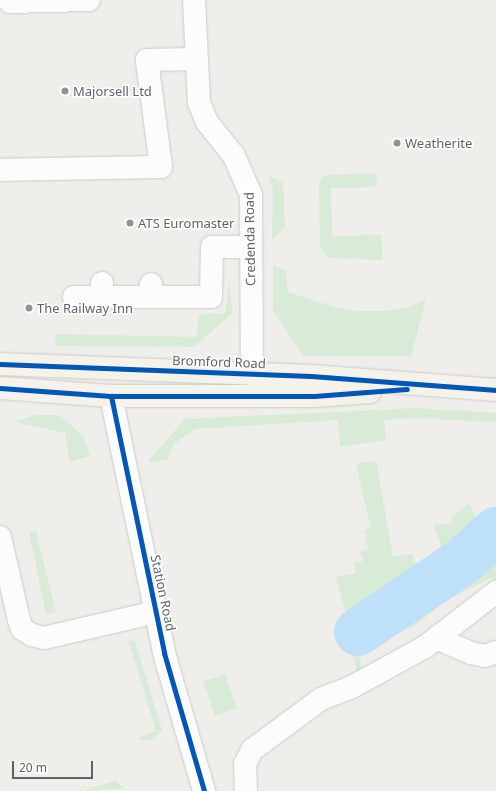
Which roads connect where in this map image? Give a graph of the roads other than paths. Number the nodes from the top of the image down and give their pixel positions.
1 (89, 0) edge
2 (194, 0) edge
3 (10, 2) dead end
4 (197, 59) junction
5 (0, 170) edge
6 (251, 246) junction
7 (74, 297) dead end
8 (0, 364) edge
9 (133, 371) junction
10 (252, 374) junction
11 (0, 376) edge
12 (437, 387) junction
13 (0, 388) edge
14 (496, 390) edge
15 (111, 396) junction
16 (234, 396) junction
17 (314, 396) junction
18 (0, 537) edge
19 (491, 600) edge
20 (156, 612) junction
21 (436, 638) junction
22 (496, 652) edge
23 (204, 791) edge
24 (246, 791) edge

1 - 3 street
2 - 4 street, Credenda Road
4 - 5 street
4 - 6 street, Credenda Road
6 - 7 street
6 - 10 street, Credenda Road
8 - 9 main road, Bromford Road
9 - 10 main road, Bromford Road
9 - 15 main road
10 - 12 main road, Bromford Road
10 - 16 main road
10 - 17 main road
11 - 15 main road
12 - 14 main road, Bromford Road
12 - 17 main road, Bromford Road
13 - 15 main road, Bromford Road
15 - 16 main road, Bromford Road
15 - 20 street, Station Road
16 - 17 main road, Bromford Road
18 - 20 street
19 - 21 street
20 - 23 street, Station Road
21 - 22 street
21 - 24 street

